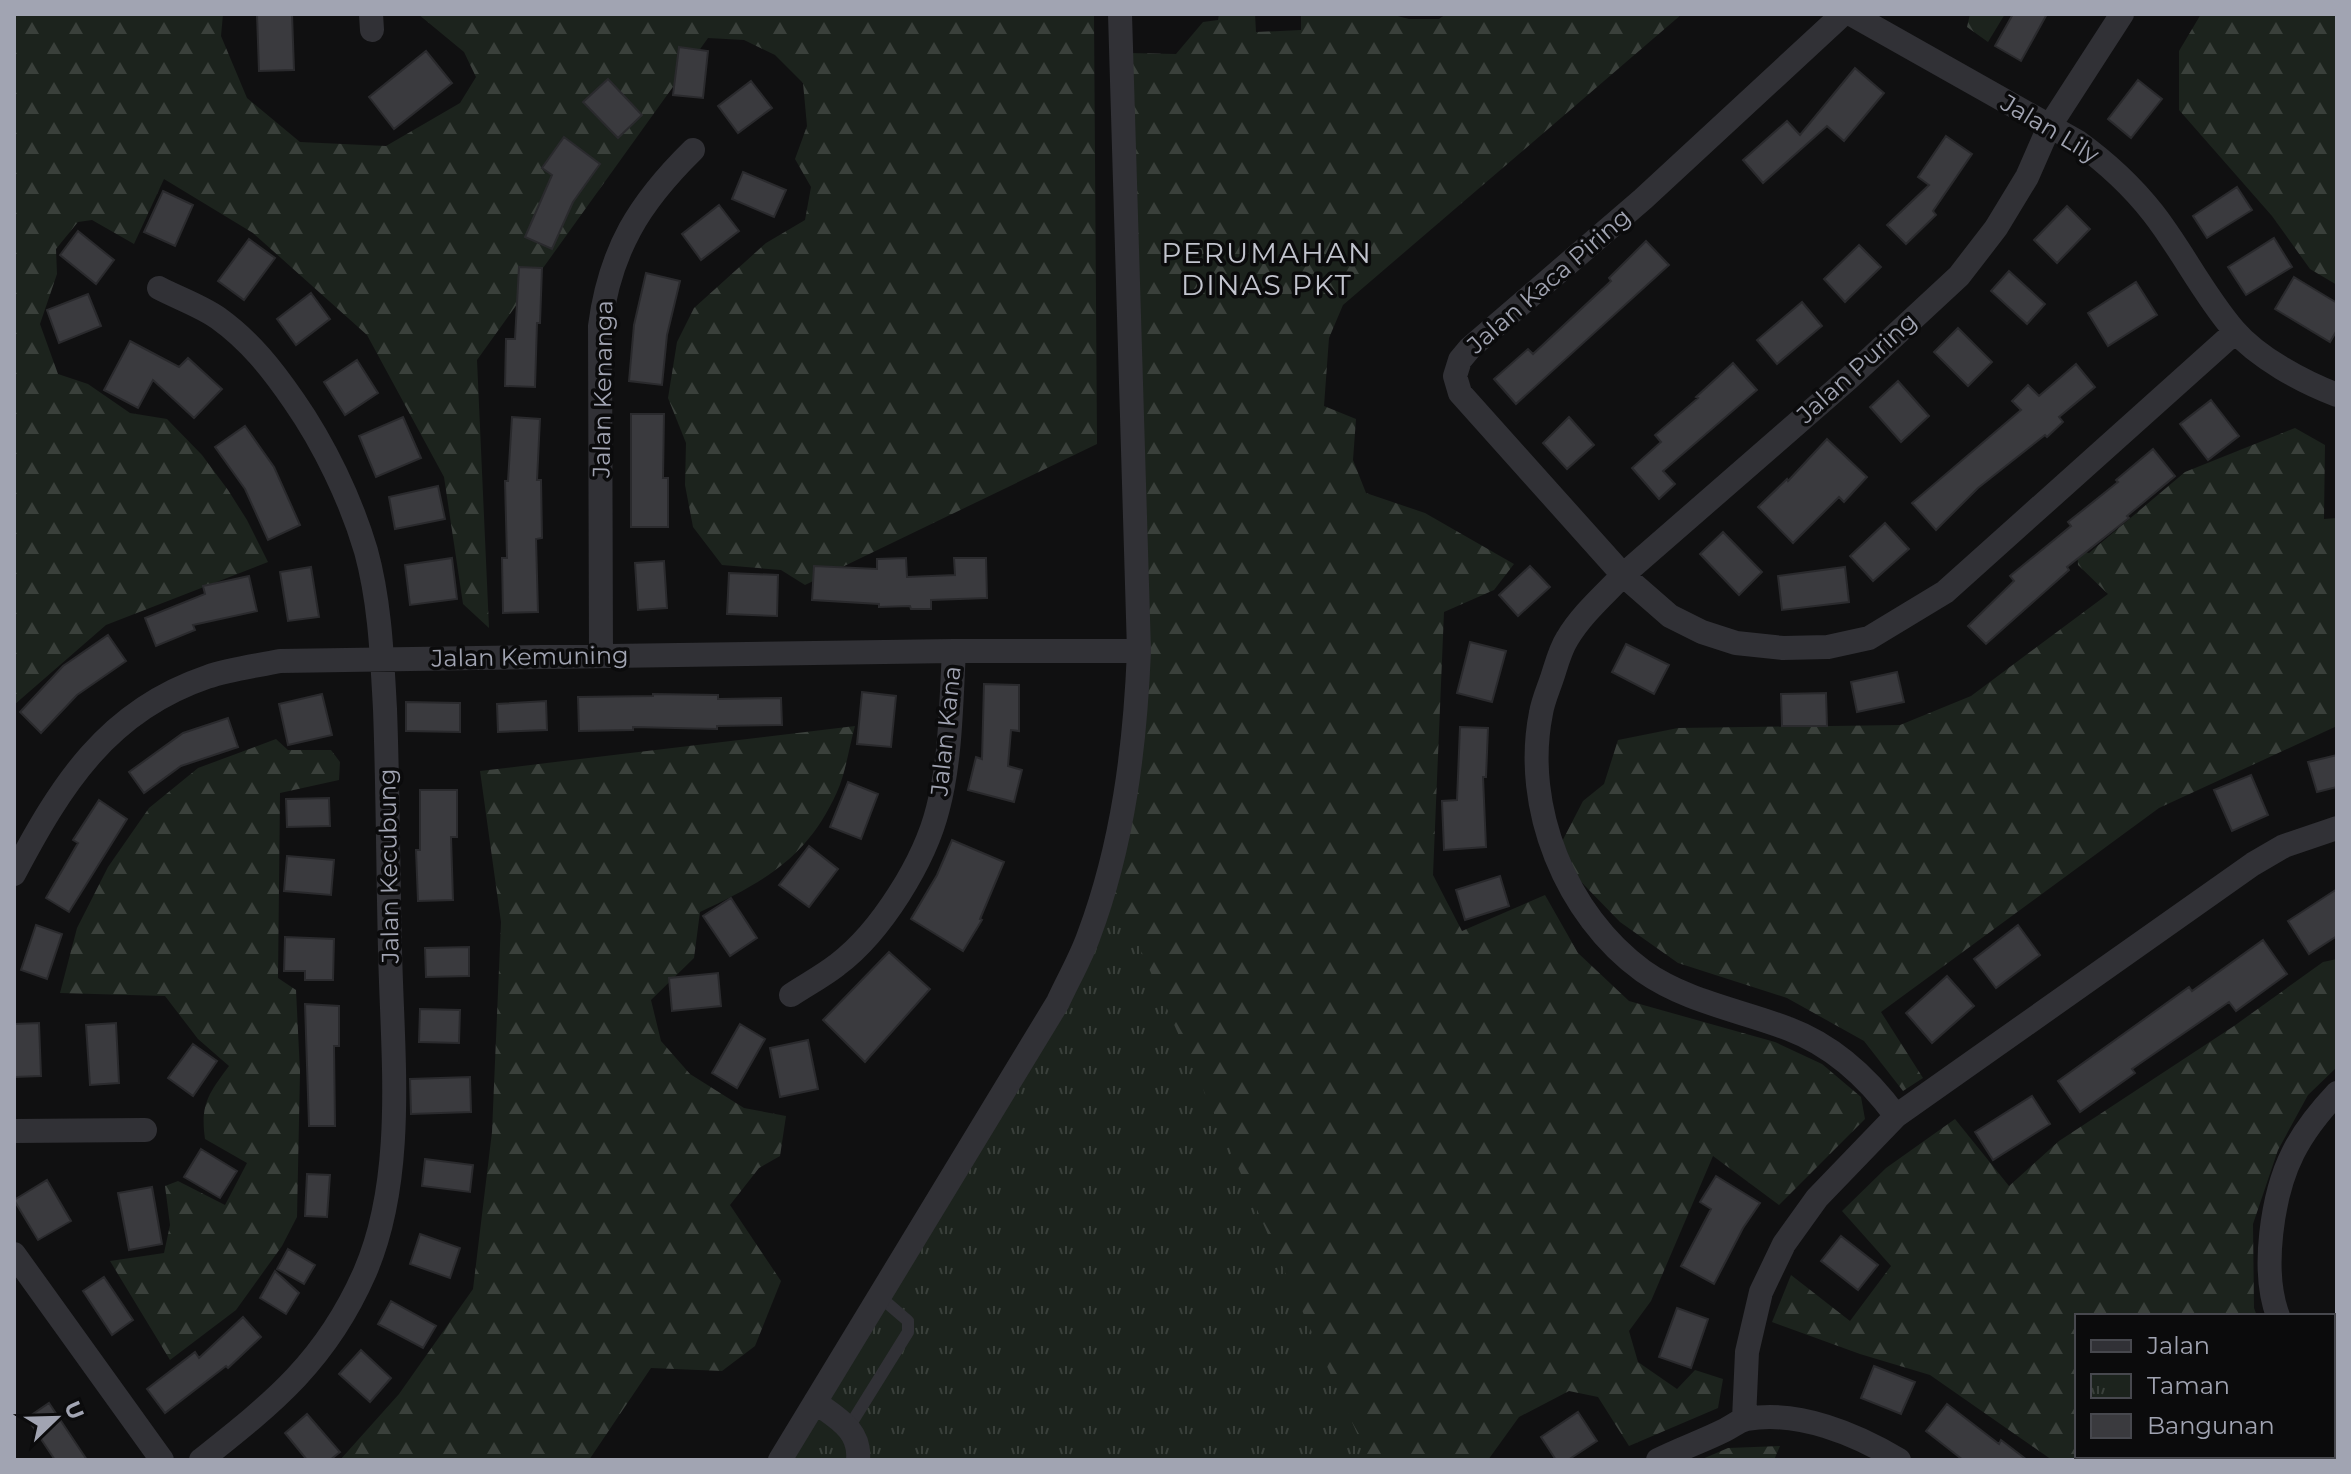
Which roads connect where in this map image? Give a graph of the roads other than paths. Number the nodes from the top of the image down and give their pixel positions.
1 (1120, 14) edge
2 (1843, 14) edge
3 (1851, 14) edge
4 (2122, 14) edge
5 (2049, 127) junction
6 (693, 150) dead end
7 (159, 288) dead end
8 (2235, 332) junction
9 (2337, 395) edge
10 (1623, 575) junction
11 (954, 651) junction
12 (1139, 651) junction
13 (601, 656) junction
14 (382, 659) junction
15 (2337, 828) edge
16 (14, 874) edge
17 (791, 995) dead end
18 (2337, 1093) edge
19 (1896, 1116) junction
20 (145, 1130) dead end
21 (14, 1131) edge
22 (14, 1254) edge
23 (879, 1296) junction
24 (2278, 1314) edge
25 (815, 1402) junction
26 (1744, 1419) junction
27 (849, 1427) junction
28 (162, 1460) edge
29 (201, 1460) edge
30 (780, 1460) edge
31 (858, 1460) edge
32 (1658, 1460) edge
33 (1899, 1460) edge

1 - 12 street
2 - 10 street, Jalan Kaca Piring
3 - 5 street, Jalan Lily
4 - 5 street, Jalan Puring
5 - 8 street, Jalan Lily
5 - 10 street, Jalan Puring
6 - 13 street, Jalan Kenanga
7 - 14 street, Jalan Kecubung
8 - 9 street, Jalan Lily
8 - 10 street, Jalan Kaca Piring
10 - 19 street, Jalan Puring
11 - 12 street, Jalan Kemuning
11 - 13 street, Jalan Kemuning
11 - 17 street, Jalan Kana
12 - 23 street
13 - 14 street, Jalan Kemuning
14 - 16 street, Jalan Kemuning
14 - 29 street, Jalan Kecubung
15 - 19 street
18 - 24 street
19 - 26 street
20 - 21 street
22 - 28 street
23 - 25 street
23 - 27 lane
25 - 27 street
25 - 30 street
26 - 32 street
26 - 33 street
27 - 31 street

